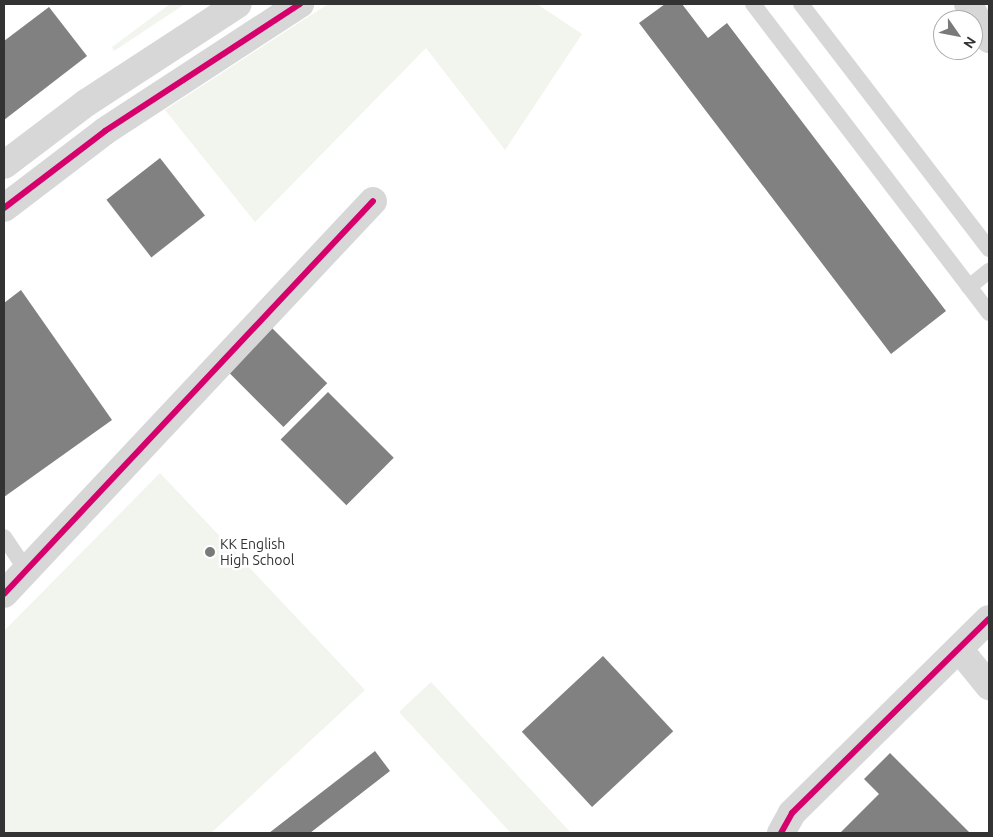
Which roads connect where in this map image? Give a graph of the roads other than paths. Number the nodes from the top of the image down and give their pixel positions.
1 (238, 4) edge
2 (300, 4) edge
3 (753, 4) edge
4 (801, 4) edge
5 (968, 4) edge
6 (989, 39) edge
7 (4, 165) edge
8 (373, 201) dead end
9 (4, 208) edge
10 (989, 249) edge
11 (989, 271) edge
12 (970, 287) junction
13 (989, 313) edge
14 (4, 537) edge
15 (27, 571) junction
16 (4, 594) edge
17 (989, 619) edge
18 (960, 648) junction
19 (989, 686) edge
20 (781, 833) edge

1 - 7 street
2 - 9 street
3 - 12 lane
4 - 10 lane
5 - 6 street
8 - 15 street
11 - 12 lane
12 - 13 lane
14 - 15 lane
15 - 16 street
17 - 18 street
18 - 19 street
18 - 20 street

